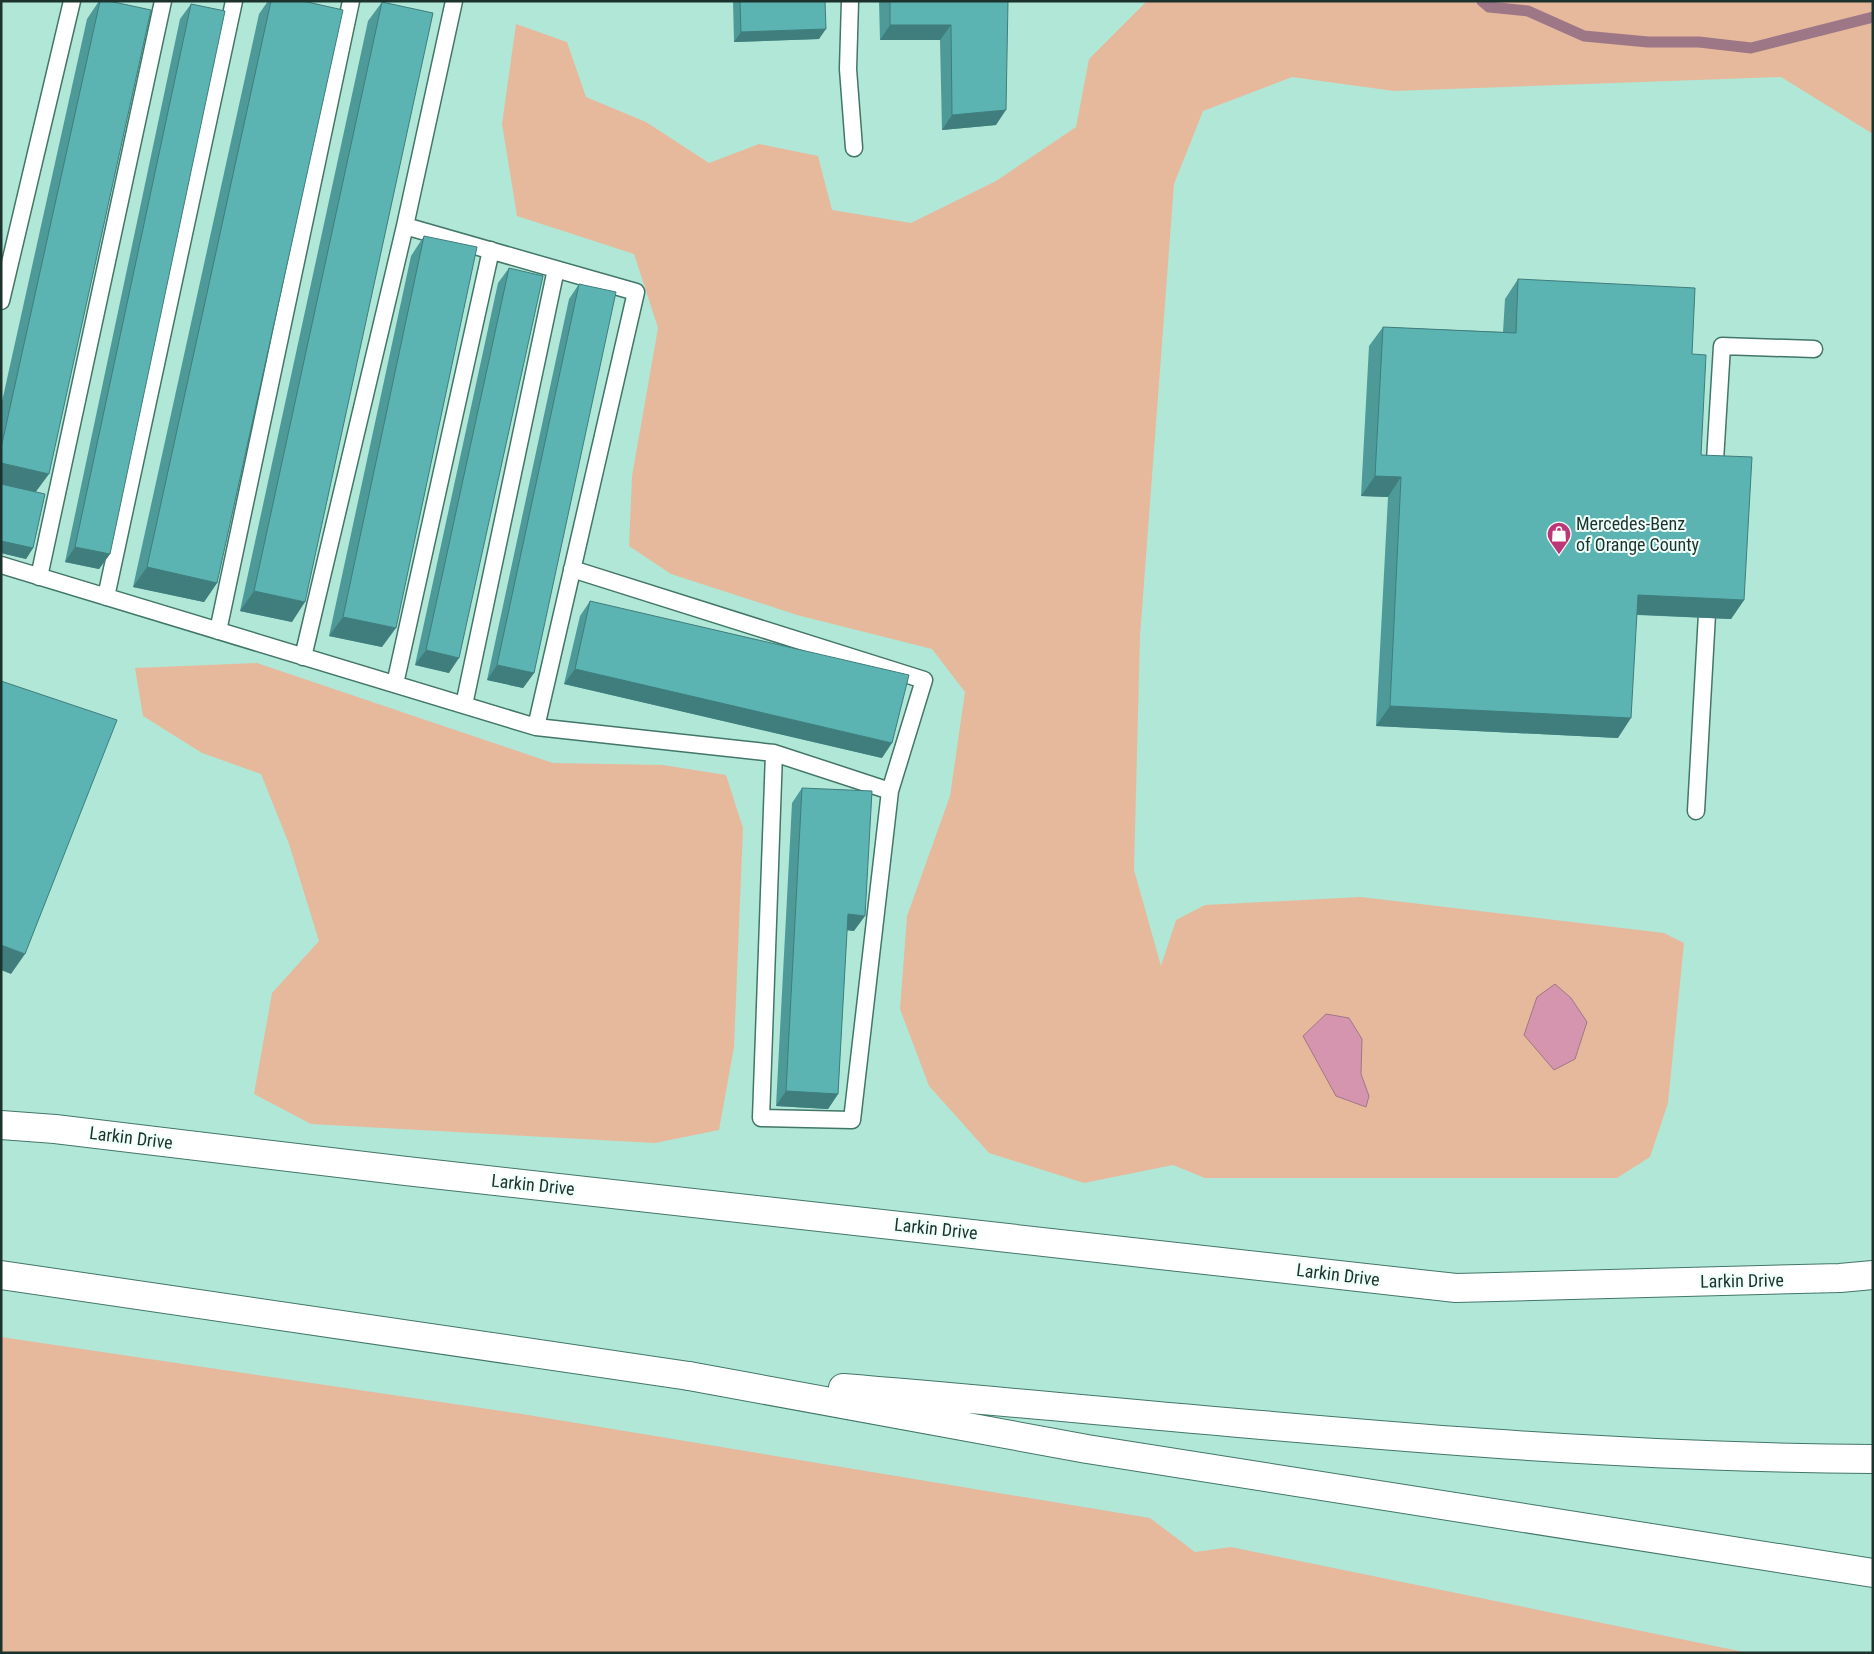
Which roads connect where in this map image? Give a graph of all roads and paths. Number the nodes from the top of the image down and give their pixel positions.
1 (72, 1) edge
2 (163, 1) edge
3 (234, 1) edge
4 (351, 1) edge
5 (454, 1) edge
6 (850, 1) edge
7 (854, 148) dead end
8 (405, 226) junction
9 (490, 250) junction
10 (556, 269) junction
11 (1, 301) edge
12 (1814, 349) dead end
13 (1714, 494) edge
14 (1, 565) edge
15 (572, 569) junction
16 (39, 577) junction
17 (1709, 583) edge
18 (106, 597) junction
19 (218, 630) junction
20 (303, 656) junction
21 (395, 684) junction
22 (464, 705) junction
23 (536, 727) junction
24 (774, 752) junction
25 (890, 791) junction
26 (1696, 811) dead end
27 (1, 1125) edge
28 (1, 1275) edge
29 (1873, 1275) edge
30 (689, 1376) junction
31 (1873, 1459) edge
32 (1873, 1572) edge

1 - 11 lane
2 - 16 lane
3 - 18 lane
4 - 19 lane
5 - 8 lane
6 - 7 lane
8 - 9 lane
8 - 20 lane
9 - 10 lane
9 - 21 lane
10 - 15 lane
10 - 22 lane
12 - 13 lane
14 - 16 lane
15 - 23 lane
15 - 25 lane
16 - 18 lane
17 - 26 lane
18 - 19 lane
19 - 20 lane
20 - 21 lane
21 - 22 lane
22 - 23 lane
23 - 24 lane
24 - 25 lane
24 - 25 lane
27 - 29 main road, Larkin Drive
28 - 30 main road
30 - 31 main road
30 - 32 main road

